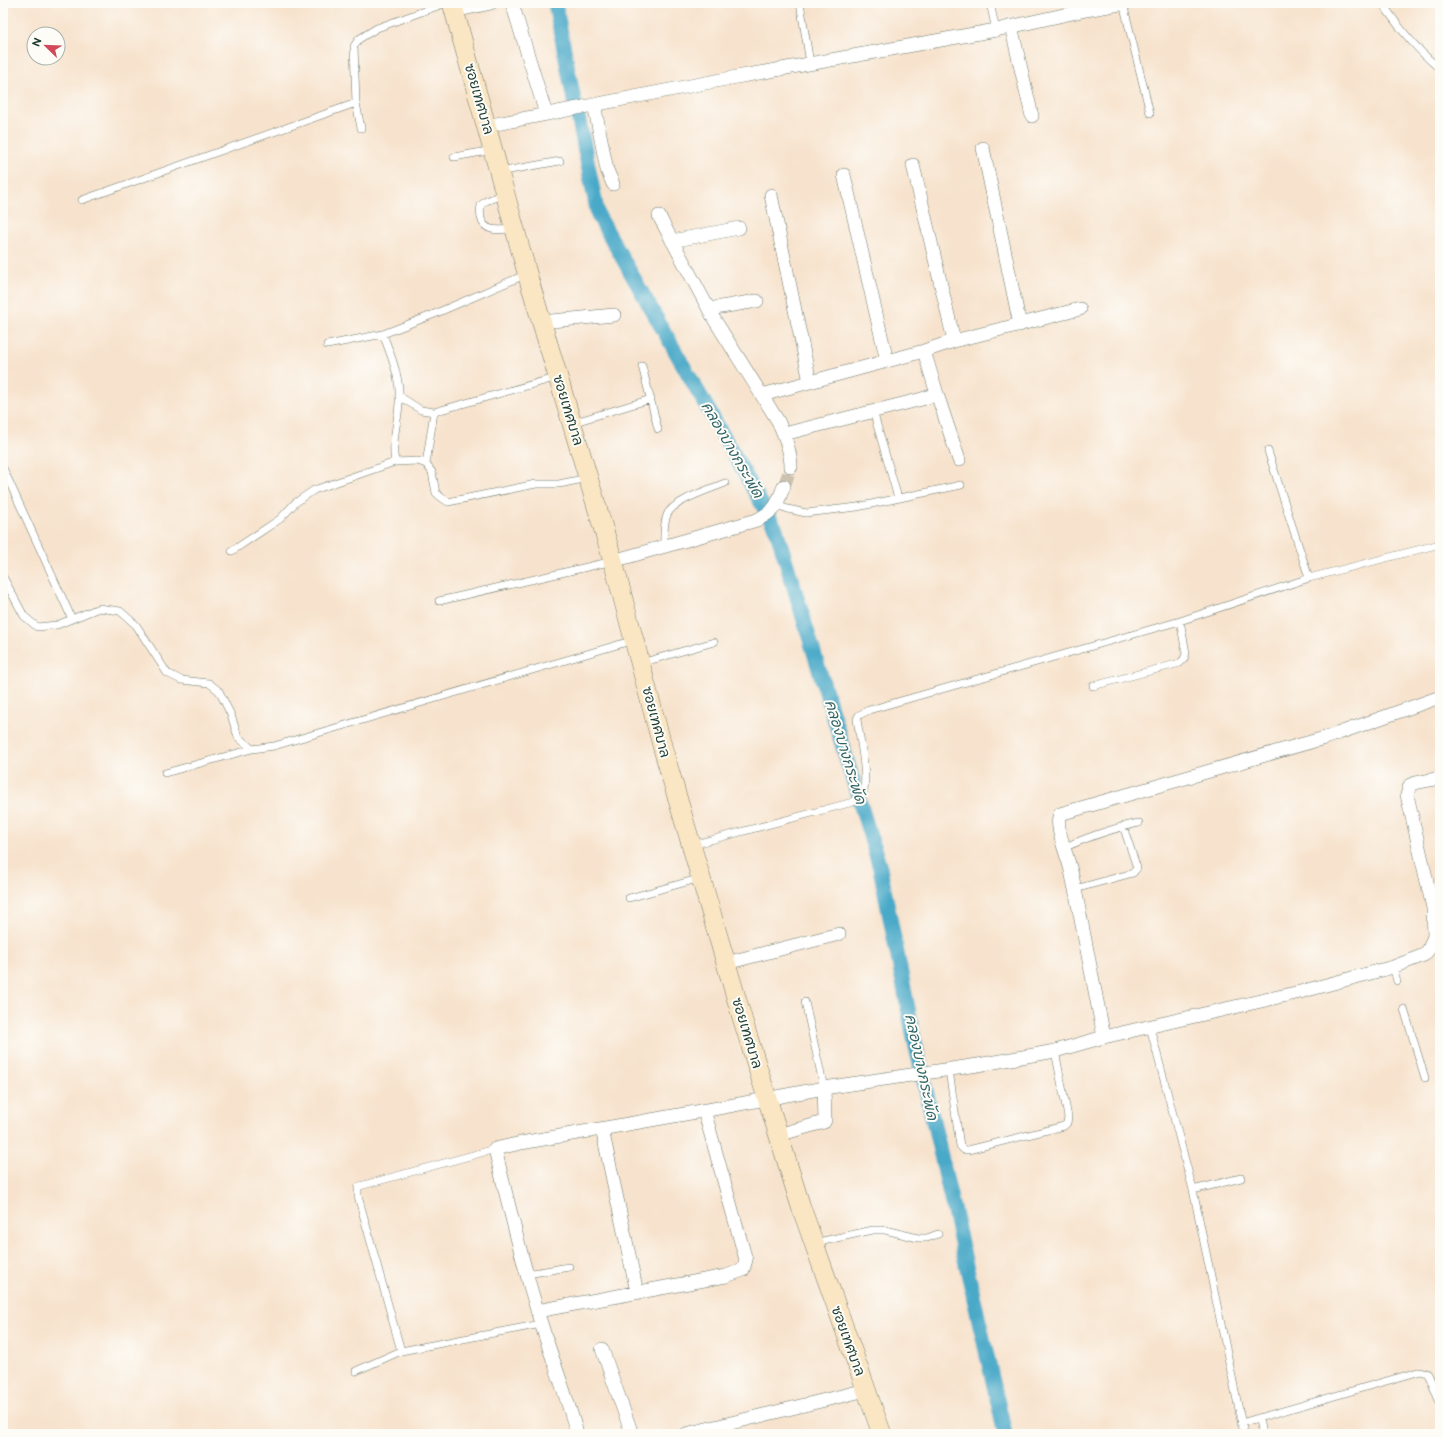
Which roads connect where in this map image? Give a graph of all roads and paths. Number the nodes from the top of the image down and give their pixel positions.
1 (491, 3) edge
2 (512, 3) edge
3 (800, 3) edge
4 (990, 3) edge
5 (1124, 3) edge
6 (1382, 3) edge
7 (451, 6) edge
8 (1011, 26) junction
9 (996, 30) junction
10 (810, 63) junction
11 (1440, 69) edge
12 (356, 104) junction
13 (594, 104) junction
14 (1150, 113) dead end
15 (546, 114) junction
16 (1032, 116) dead end
17 (486, 126) junction
18 (361, 128) dead end
19 (983, 148) dead end
20 (493, 150) junction
21 (454, 157) dead end
22 (560, 161) dead end
23 (913, 165) dead end
24 (499, 172) junction
25 (844, 175) dead end
26 (614, 184) dead end
27 (505, 194) junction
28 (771, 195) dead end
29 (82, 200) dead end
30 (659, 216) dead end
31 (739, 228) dead end
32 (515, 229) junction
33 (672, 240) junction
34 (527, 274) junction
35 (757, 301) dead end
36 (709, 309) junction
37 (1080, 309) dead end
38 (614, 315) dead end
39 (541, 322) junction
40 (1020, 325) junction
41 (382, 334) junction
42 (954, 341) junction
43 (327, 345) dead end
44 (924, 351) junction
45 (887, 361) junction
46 (642, 366) dead end
47 (558, 377) junction
48 (810, 382) junction
49 (937, 394) junction
50 (762, 395) junction
51 (399, 396) junction
52 (651, 399) junction
53 (874, 411) junction
54 (434, 412) junction
55 (572, 423) junction
56 (658, 429) dead end
57 (784, 434) junction
58 (1268, 451) dead end
59 (959, 460) dead end
60 (396, 462) junction
61 (426, 464) junction
62 (791, 467) tunnel mouth
63 (3, 468) edge
64 (588, 478) junction
65 (725, 483) dead end
66 (960, 485) dead end
67 (784, 486) tunnel mouth
68 (898, 498) junction
69 (774, 509) junction
70 (1440, 544) edge
71 (664, 546) junction
72 (232, 551) dead end
73 (613, 561) junction
74 (3, 577) edge
75 (1309, 578) junction
76 (439, 601) dead end
77 (72, 619) junction
78 (1180, 621) junction
79 (634, 640) junction
80 (714, 642) dead end
81 (640, 664) junction
82 (1093, 686) dead end
83 (1440, 697) edge
84 (252, 749) junction
85 (165, 773) dead end
86 (1440, 778) edge
87 (1139, 823) dead end
88 (1123, 826) junction
89 (691, 845) junction
90 (1063, 848) junction
91 (701, 878) junction
92 (1075, 889) junction
93 (629, 898) dead end
94 (1437, 907) edge
95 (839, 934) dead end
96 (726, 963) junction
97 (1393, 967) junction
98 (1397, 981) dead end
99 (805, 1002) dead end
100 (1404, 1009) dead end
101 (1150, 1027) junction
102 (1104, 1037) junction
103 (1055, 1051) junction
104 (950, 1070) junction
105 (1425, 1078) dead end
106 (824, 1088) junction
107 (767, 1099) junction
108 (704, 1110) junction
109 (602, 1129) junction
110 (778, 1135) junction
111 (495, 1149) junction
112 (1241, 1178) dead end
113 (1192, 1190) junction
114 (938, 1234) dead end
115 (813, 1243) junction
116 (569, 1266) dead end
117 (527, 1274) junction
118 (637, 1292) junction
119 (537, 1311) junction
120 (541, 1324) junction
121 (602, 1349) dead end
122 (401, 1351) junction
123 (356, 1371) dead end
124 (866, 1390) junction
125 (1440, 1403) edge
126 (1259, 1419) junction
127 (1241, 1423) junction
128 (577, 1434) edge
129 (632, 1434) edge
130 (686, 1434) edge
131 (882, 1434) edge
132 (1244, 1434) edge
133 (1262, 1434) edge

1 - 7 street
2 - 15 street
3 - 10 lane
4 - 9 lane
5 - 8 street
5 - 14 lane
6 - 11 lane
7 - 12 lane
7 - 17 street, ซอยเทศบาล
8 - 9 street
8 - 16 street
9 - 10 street
10 - 13 street
12 - 18 lane
12 - 29 lane
13 - 15 street
13 - 26 street
15 - 17 street
17 - 20 street, ซอยเทศบาล
19 - 40 street
20 - 21 lane
20 - 24 street, ซอยเทศบาล
22 - 24 lane
23 - 42 street
24 - 27 street, ซอยเทศบาล
25 - 45 street
27 - 32 street, ซอยเทศบาล
27 - 32 lane
28 - 48 street
30 - 33 street
31 - 33 street
32 - 34 street, ซอยเทศบาล
33 - 36 street
34 - 39 street, ซอยเทศบาล
34 - 41 lane
35 - 36 street
36 - 50 street
37 - 40 street
38 - 39 street
39 - 47 street, ซอยเทศบาล
40 - 42 street
41 - 43 lane
41 - 51 lane
42 - 44 street
44 - 45 street
44 - 49 street
45 - 48 street
46 - 52 lane
47 - 54 lane
47 - 55 street, ซอยเทศบาล
48 - 50 street
49 - 53 street
49 - 59 street
50 - 57 street
51 - 54 lane
51 - 60 lane
52 - 55 lane
52 - 56 lane
53 - 57 street
53 - 68 lane
54 - 61 lane
55 - 64 street, ซอยเทศบาล
57 - 62 street
58 - 75 lane
60 - 61 lane
60 - 72 lane
61 - 64 lane
63 - 77 lane
64 - 73 street, ซอยเทศบาล
65 - 71 lane
66 - 68 lane
67 - 69 street
68 - 69 lane
69 - 71 street
70 - 75 lane
71 - 73 street
73 - 76 lane
73 - 79 street, ซอยเทศบาล
74 - 77 lane
75 - 78 lane
77 - 84 lane
78 - 82 lane
78 - 89 lane
79 - 81 street, ซอยเทศบาล
79 - 84 lane
80 - 81 lane
81 - 89 street, ซอยเทศบาล
83 - 90 street
84 - 85 lane
86 - 94 street
87 - 88 lane
88 - 90 lane
88 - 92 lane
89 - 91 street, ซอยเทศบาล
90 - 92 street
91 - 93 lane
91 - 96 street, ซอยเทศบาล
92 - 102 street
94 - 97 street
95 - 96 street
96 - 107 street, ซอยเทศบาล
97 - 98 lane
97 - 101 street
99 - 106 lane
100 - 105 lane
101 - 102 street
101 - 113 lane
102 - 103 street
103 - 104 street
103 - 104 lane
104 - 106 street
106 - 107 street
106 - 110 street
107 - 108 street
107 - 110 street, ซอยเทศบาล
108 - 109 street
108 - 118 street
109 - 111 street
109 - 118 street
110 - 115 street, ซอยเทศบาล
111 - 117 street
111 - 122 lane
112 - 113 lane
113 - 127 lane
114 - 115 lane
115 - 124 street, ซอยเทศบาล
116 - 117 lane
117 - 119 street
118 - 119 street
119 - 120 street
120 - 122 lane
120 - 128 street
121 - 129 street
122 - 123 lane
124 - 130 street
124 - 131 street, ซอยเทศบาล
125 - 126 lane
126 - 127 lane
126 - 133 lane
127 - 132 lane

